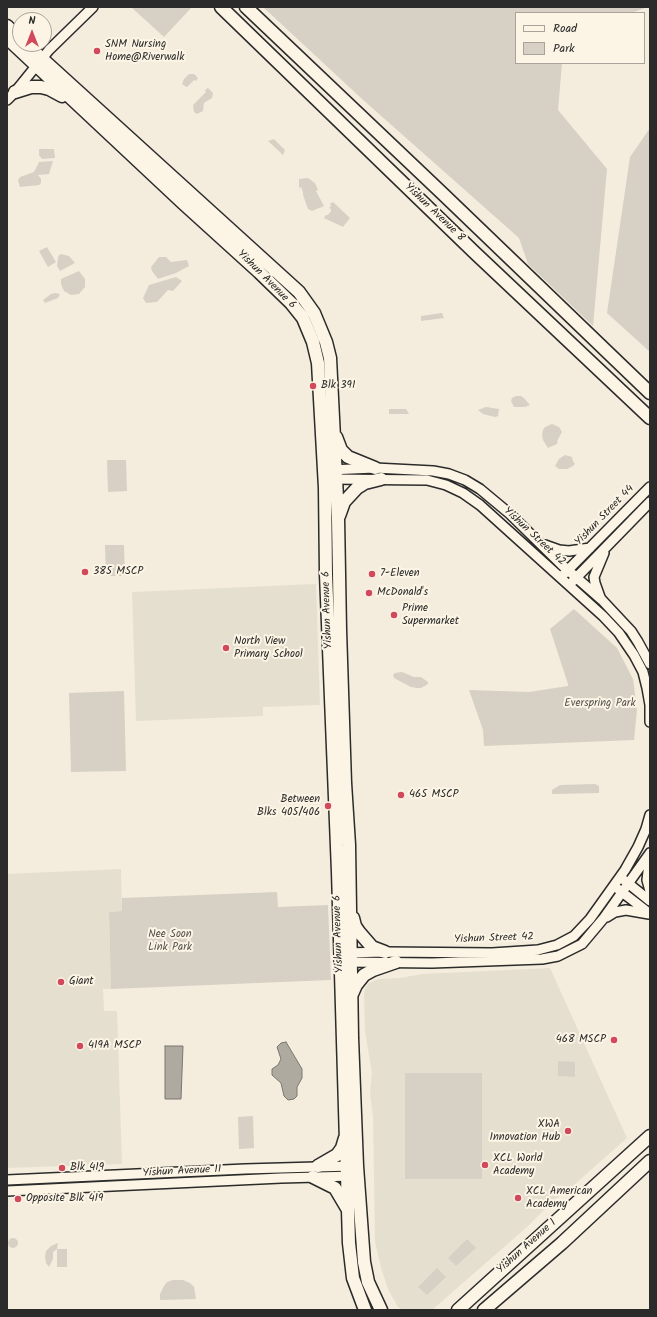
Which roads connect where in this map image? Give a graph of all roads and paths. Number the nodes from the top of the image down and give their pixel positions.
1 (93, 7) edge
2 (220, 7) edge
3 (246, 7) edge
4 (7, 38) edge
5 (32, 52) edge
6 (39, 62) junction
7 (11, 96) edge
8 (75, 101) junction
9 (175, 187) junction
10 (650, 394) edge
11 (650, 418) edge
12 (334, 430) junction
13 (378, 473) junction
14 (330, 474) junction
15 (650, 487) edge
16 (650, 502) edge
17 (338, 518) junction
18 (541, 544) junction
19 (590, 548) junction
20 (606, 548) junction
21 (568, 570) junction
22 (576, 577) junction
23 (560, 578) junction
24 (568, 586) junction
25 (602, 600) junction
26 (650, 664) edge
27 (650, 722) edge
28 (650, 815) edge
29 (349, 845) junction
30 (650, 853) edge
31 (338, 872) junction
32 (620, 877) junction
33 (628, 883) junction
34 (614, 885) junction
35 (650, 891) edge
36 (622, 892) junction
37 (650, 901) edge
38 (350, 909) junction
39 (650, 914) edge
40 (603, 920) junction
41 (385, 952) junction
42 (346, 958) junction
43 (396, 962) junction
44 (351, 996) junction
45 (346, 1135) junction
46 (650, 1136) edge
47 (650, 1161) edge
48 (280, 1168) junction
49 (353, 1171) junction
50 (315, 1172) junction
51 (281, 1178) junction
52 (7, 1180) edge
53 (7, 1191) edge
54 (348, 1211) junction
55 (365, 1310) edge
56 (381, 1310) edge
57 (458, 1310) edge
58 (484, 1310) edge

1 - 6 street
2 - 11 main road, Yishun Avenue 8
3 - 10 main road, Yishun Avenue 8
4 - 6 main road, Yishun Avenue 6
5 - 6 main road, Yishun Avenue 6
6 - 7 street
6 - 8 main road, Yishun Avenue 6
6 - 9 main road, Yishun Avenue 6
7 - 8 main road
8 - 9 main road, Yishun Avenue 6
9 - 12 main road, Yishun Avenue 6
9 - 14 main road, Yishun Avenue 6
12 - 13 main road
12 - 14 main road, Yishun Avenue 6
13 - 14 street, Yishun Street 42
13 - 17 main road
13 - 18 street, Yishun Street 42
13 - 23 street, Yishun Street 42
14 - 17 main road, Yishun Avenue 6
14 - 31 main road, Yishun Avenue 6
15 - 19 street, Yishun Street 44
16 - 20 street, Yishun Street 44
17 - 29 main road, Yishun Avenue 6
18 - 19 street
18 - 21 street, Yishun Street 42
19 - 21 street, Yishun Street 44
20 - 22 street, Yishun Street 44
20 - 25 street
21 - 22 street, Yishun Street 42
21 - 23 street, Yishun Street 44
22 - 24 street, Yishun Street 44
22 - 25 street, Yishun Street 42
23 - 24 street, Yishun Street 42
24 - 27 street, Yishun Street 42
25 - 26 street, Yishun Street 42
28 - 32 street, Yishun Street 42
29 - 31 main road
29 - 38 main road, Yishun Avenue 6
30 - 33 street, Yishun Street 42
30 - 35 street
31 - 42 main road, Yishun Avenue 6
32 - 33 street
32 - 34 street, Yishun Street 42
33 - 36 street, Yishun Street 42
33 - 37 street
34 - 36 street
34 - 41 street, Yishun Street 42
36 - 39 street
36 - 40 street, Yishun Street 42
38 - 41 main road
38 - 42 main road, Yishun Avenue 6
39 - 40 street
40 - 43 street, Yishun Street 42
41 - 42 street, Yishun Street 42
42 - 43 street, Yishun Street 42
42 - 44 main road, Yishun Avenue 6
42 - 45 main road, Yishun Avenue 6
43 - 44 main road
44 - 49 main road, Yishun Avenue 6
45 - 49 main road, Yishun Avenue 6
45 - 50 main road
46 - 57 main road, Yishun Avenue 1
47 - 58 main road, Yishun Avenue 1
48 - 50 street, Yishun Avenue 11
48 - 51 street
48 - 52 street, Yishun Avenue 11
49 - 50 street, Yishun Avenue 11
49 - 54 main road, Yishun Avenue 6
49 - 56 main road, Yishun Avenue 6
50 - 51 street, Yishun Avenue 11
50 - 54 main road
51 - 53 street, Yishun Avenue 11
54 - 55 main road, Yishun Avenue 6

